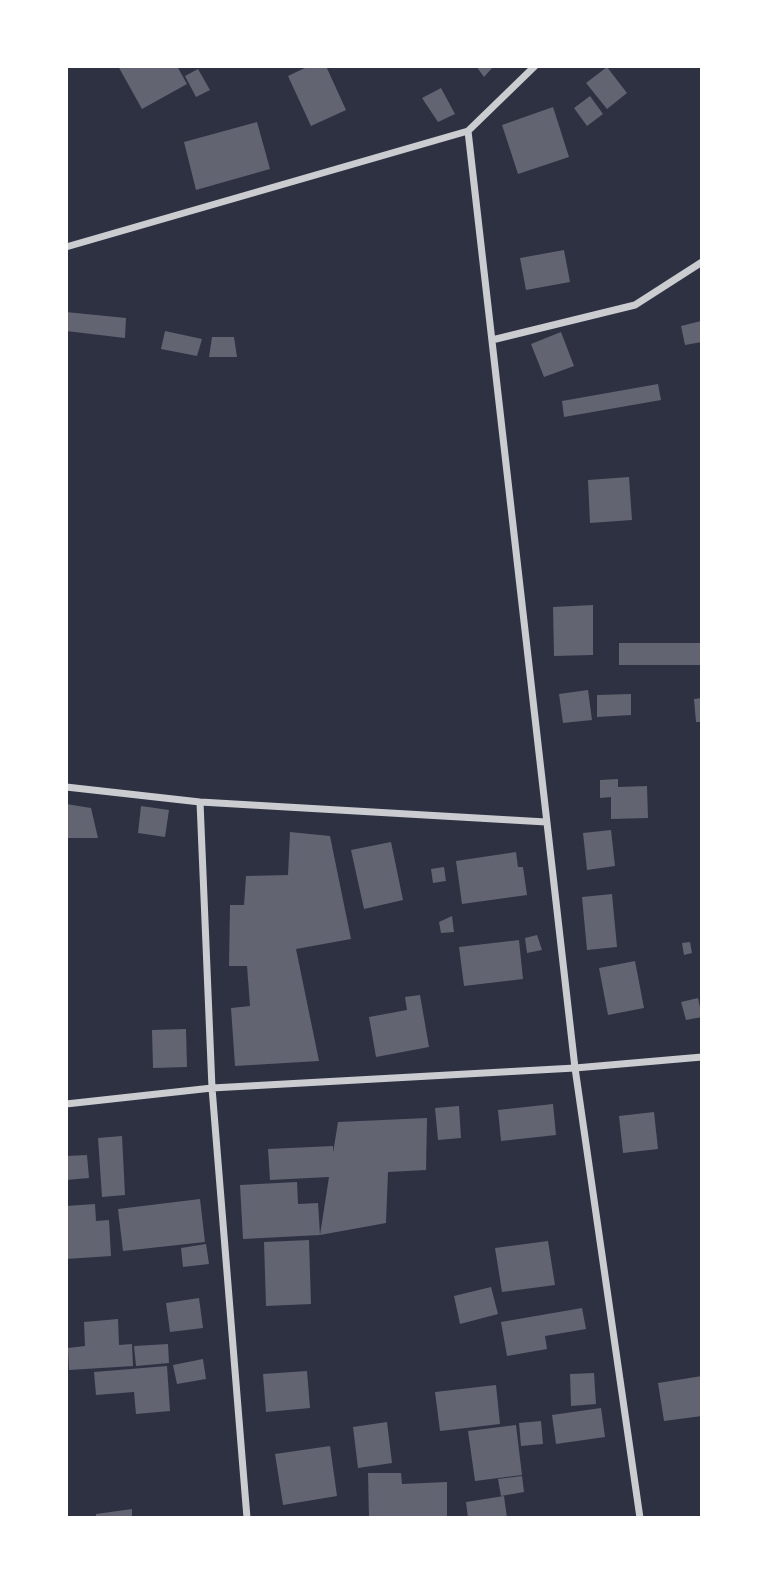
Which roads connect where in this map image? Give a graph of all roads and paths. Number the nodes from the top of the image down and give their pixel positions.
1 (535, 66) edge
2 (468, 131) junction
3 (66, 247) edge
4 (702, 262) edge
5 (492, 340) junction
6 (66, 787) edge
7 (200, 802) junction
8 (545, 822) junction
9 (702, 1057) edge
10 (575, 1068) junction
11 (212, 1088) junction
12 (66, 1104) edge
13 (247, 1517) edge
14 (640, 1517) edge

1 - 2 street
2 - 3 street
2 - 5 street
4 - 5 street
5 - 8 street
6 - 7 street
7 - 8 street
7 - 11 street
8 - 10 street
9 - 10 street
10 - 11 street
10 - 14 street
11 - 12 street
11 - 13 street

